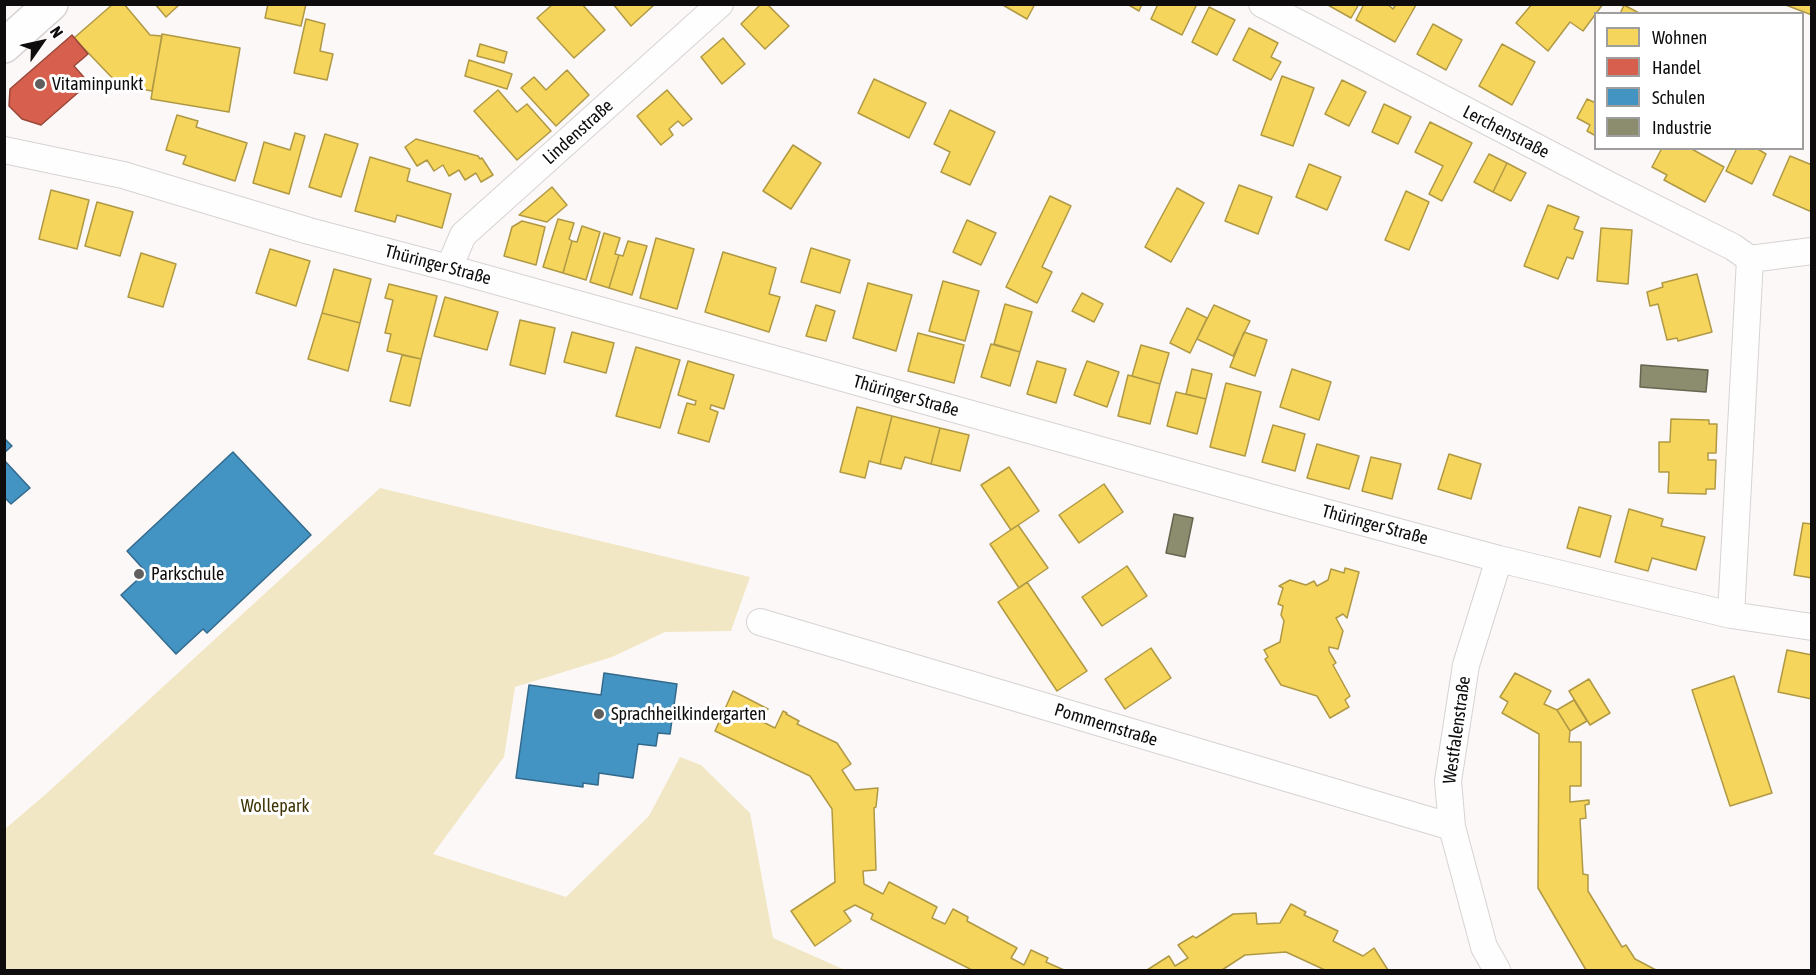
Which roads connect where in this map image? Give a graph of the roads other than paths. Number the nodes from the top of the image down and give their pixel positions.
1 (51, 4) edge
2 (720, 4) edge
3 (1262, 4) edge
4 (4, 46) edge
5 (4, 150) edge
6 (1812, 251) edge
7 (1750, 259) junction
8 (449, 268) junction
9 (1499, 559) junction
10 (1731, 615) junction
11 (760, 622) dead end
12 (1812, 627) edge
13 (1452, 827) junction
14 (1497, 970) edge

1 - 4 main road
2 - 8 street, Lindenstraße
3 - 7 street, Lerchenstraße
5 - 8 street, Thüringer Straße
6 - 7 street
7 - 10 street
8 - 9 street, Thüringer Straße
9 - 10 street, Thüringer Straße
9 - 13 street, Westfalenstraße
10 - 12 street, Thüringer Straße
11 - 13 street, Pommernstraße
13 - 14 street, Westfalenstraße

